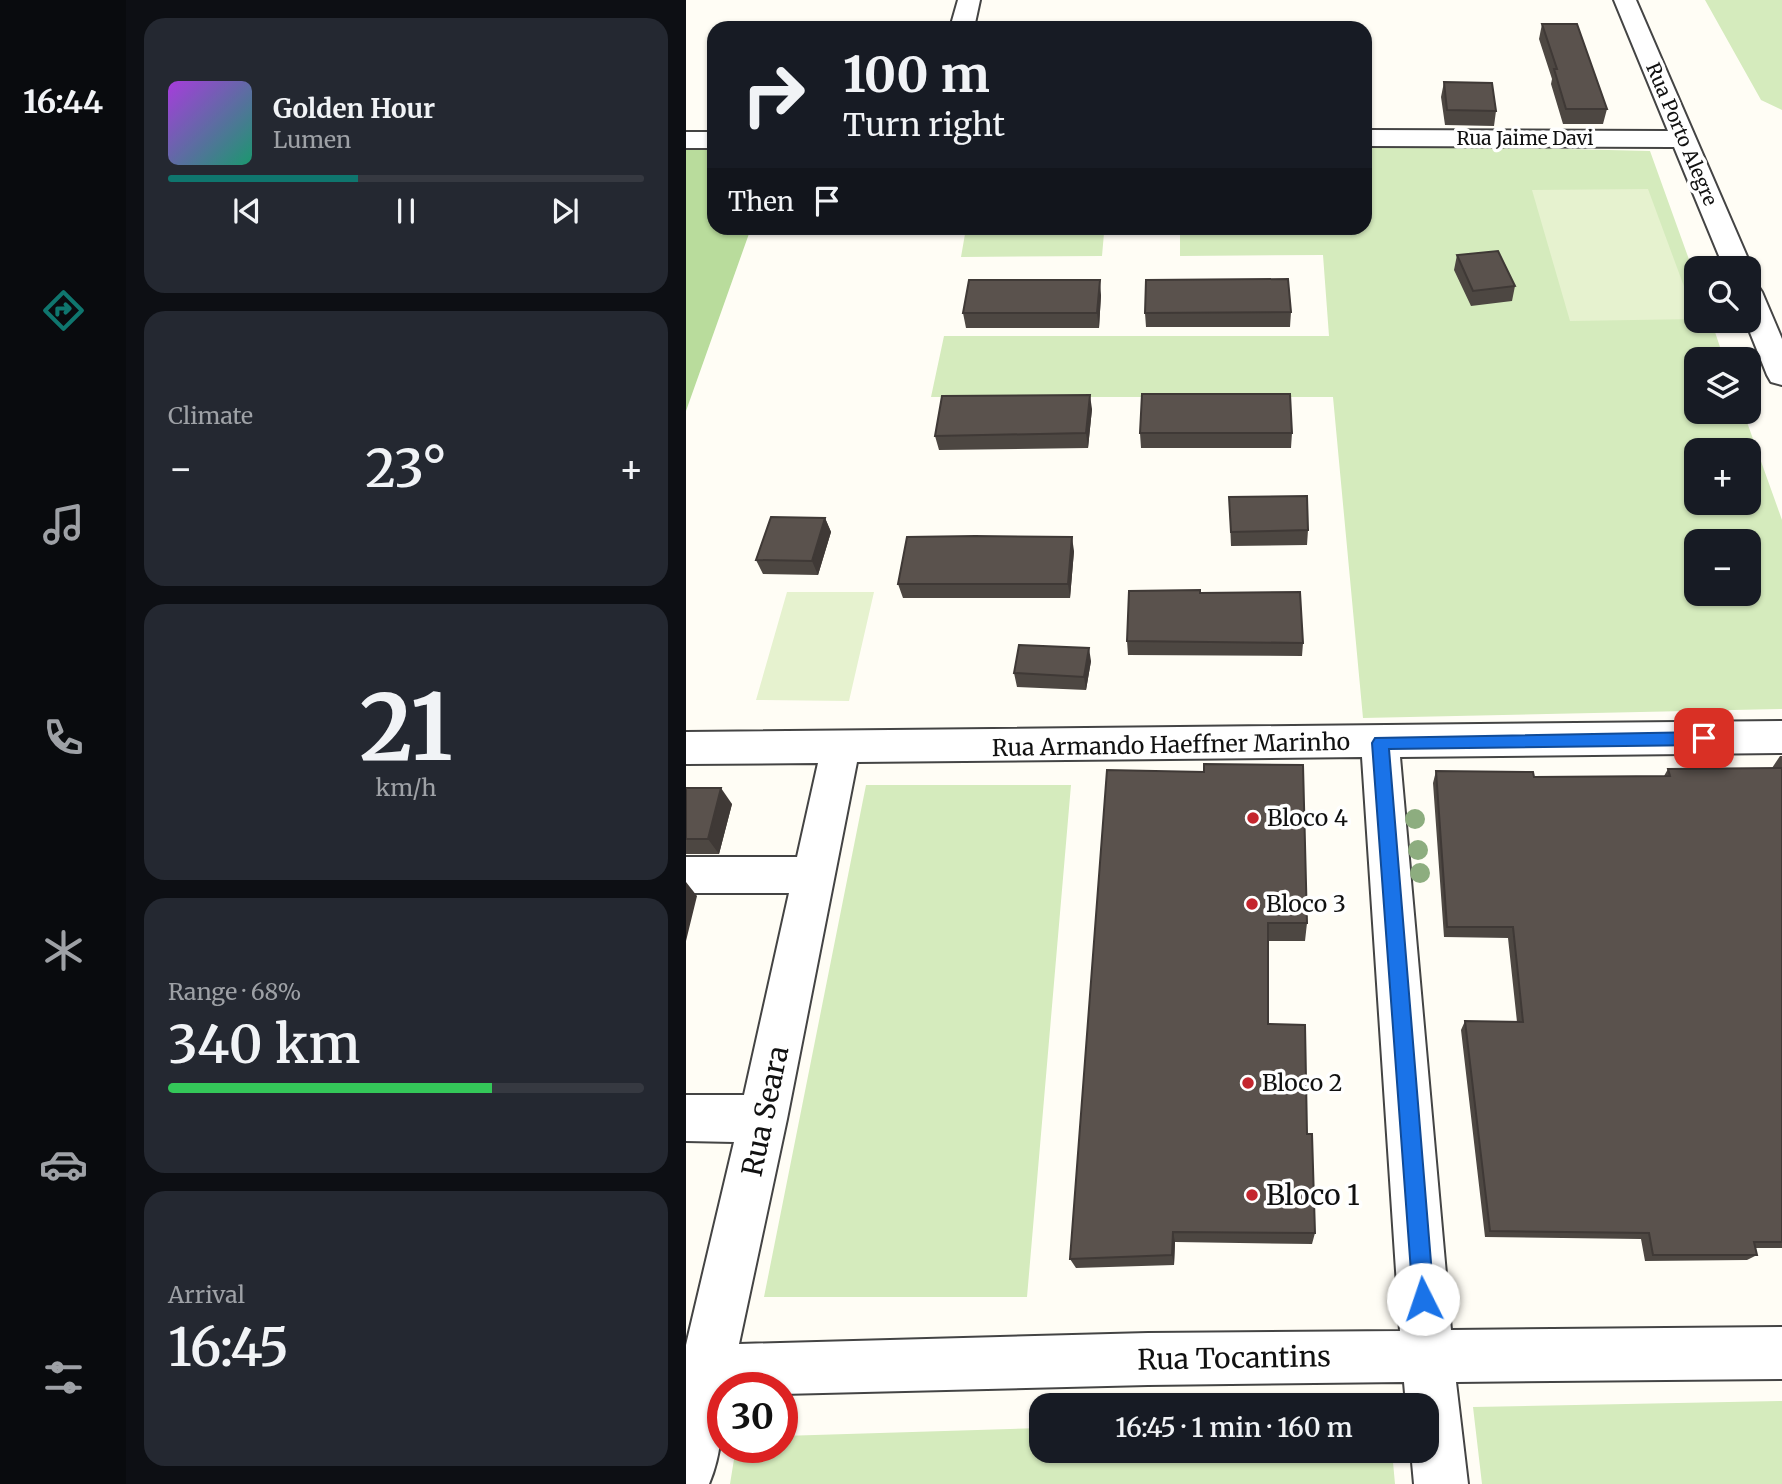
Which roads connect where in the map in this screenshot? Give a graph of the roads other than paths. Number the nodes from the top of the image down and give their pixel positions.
1 (968, 0) edge
2 (1625, 0) edge
3 (964, 21) edge
4 (1372, 138) edge
5 (1685, 139) junction
6 (686, 140) edge
7 (707, 140) edge
8 (1733, 256) edge
9 (1761, 324) edge
10 (1782, 375) edge
11 (1782, 737) edge
12 (1380, 743) junction
13 (686, 748) edge
14 (840, 748) junction
15 (686, 875) edge
16 (814, 875) junction
17 (686, 1118) edge
18 (764, 1119) junction
19 (1782, 1353) edge
20 (1427, 1355) junction
21 (697, 1371) edge
22 (686, 1474) edge
23 (1441, 1484) edge

1 - 3 street
2 - 5 street, Rua Porto Alegre
4 - 5 street, Rua Jaime Davi
5 - 8 street, Rua Porto Alegre
6 - 7 street
9 - 10 street
11 - 12 street, Rua Armando Haeffner Marinho
12 - 14 street, Rua Armando Haeffner Marinho
12 - 20 street
13 - 14 street, Rua Armando Haeffner Marinho
14 - 16 street, Rua Seara
15 - 16 street
16 - 18 street, Rua Seara
17 - 18 street
18 - 21 street, Rua Seara
19 - 20 street, Rua Tocantins
20 - 21 street, Rua Tocantins
20 - 23 street
21 - 22 street, Rua Seara

